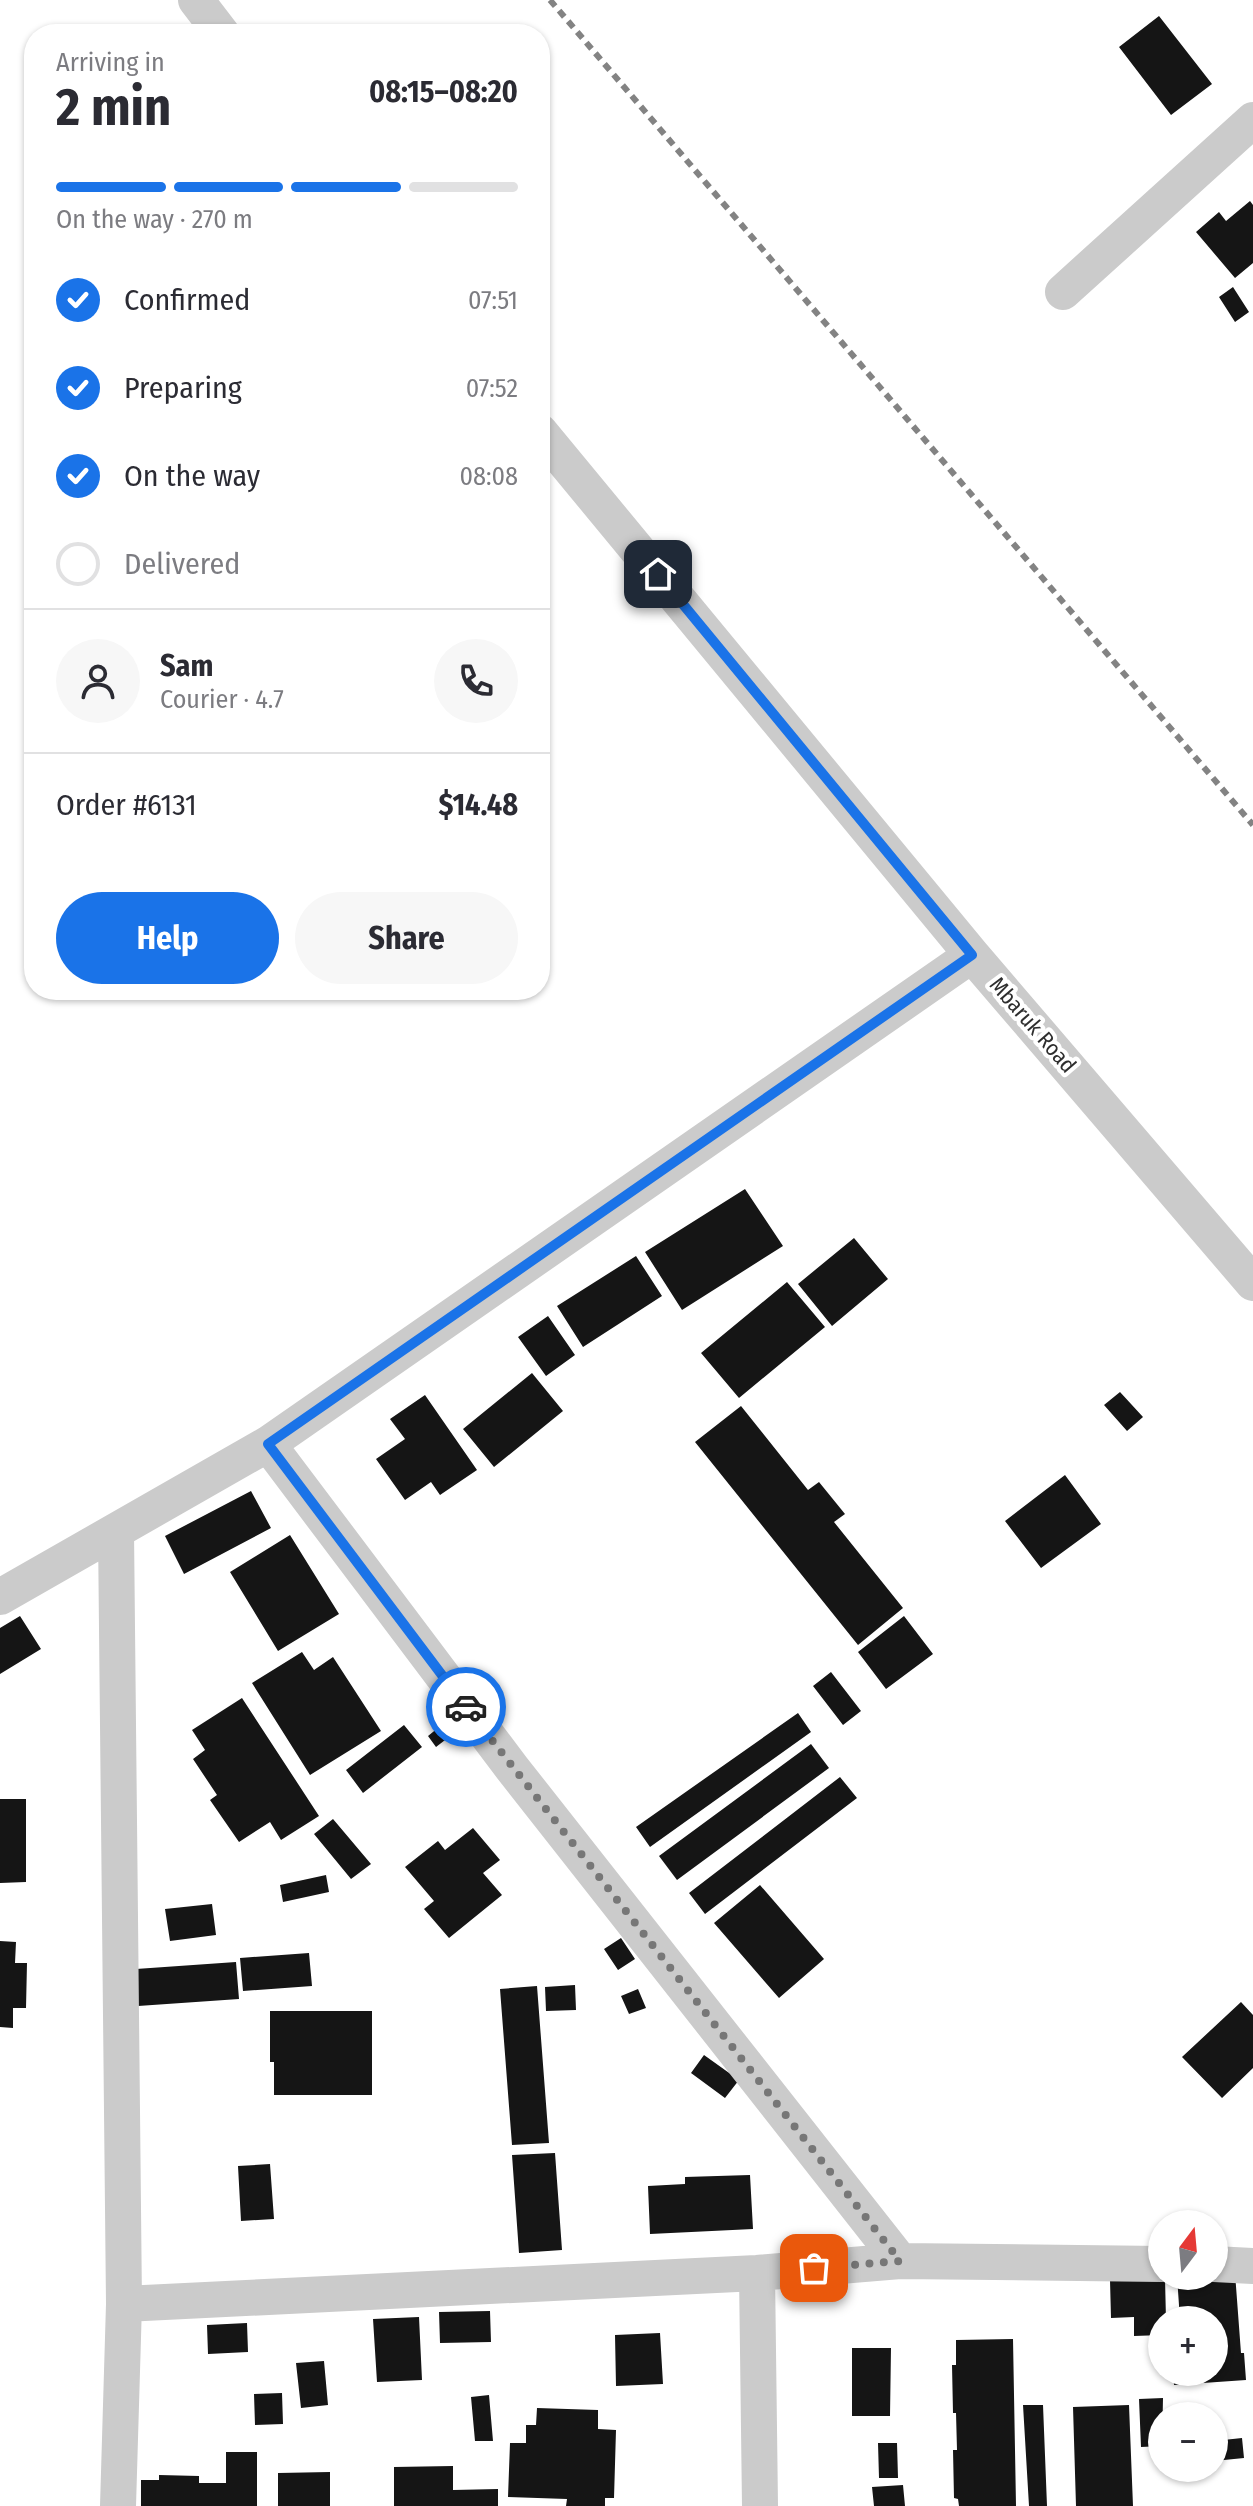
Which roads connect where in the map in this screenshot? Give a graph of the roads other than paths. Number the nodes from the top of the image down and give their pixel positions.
1 (196, 0) edge
2 (214, 24) edge
3 (1253, 120) edge
4 (1063, 292) dead end
5 (550, 444) edge
6 (972, 955) junction
7 (1253, 1283) edge
8 (268, 1444) junction
9 (116, 1531) junction
10 (0, 1597) edge
11 (900, 2261) junction
12 (1148, 2264) edge
13 (1228, 2265) edge
14 (1253, 2266) edge
15 (757, 2273) junction
16 (124, 2304) junction
17 (118, 2506) edge
18 (760, 2506) edge

1 - 2 street
3 - 4 street
5 - 6 street, Mbaruk Road
6 - 7 street, Mbaruk Road
6 - 8 street
8 - 9 street
8 - 11 street
9 - 10 street
9 - 16 street
11 - 12 street
11 - 15 street
13 - 14 street
15 - 16 street
15 - 18 street
16 - 17 street

